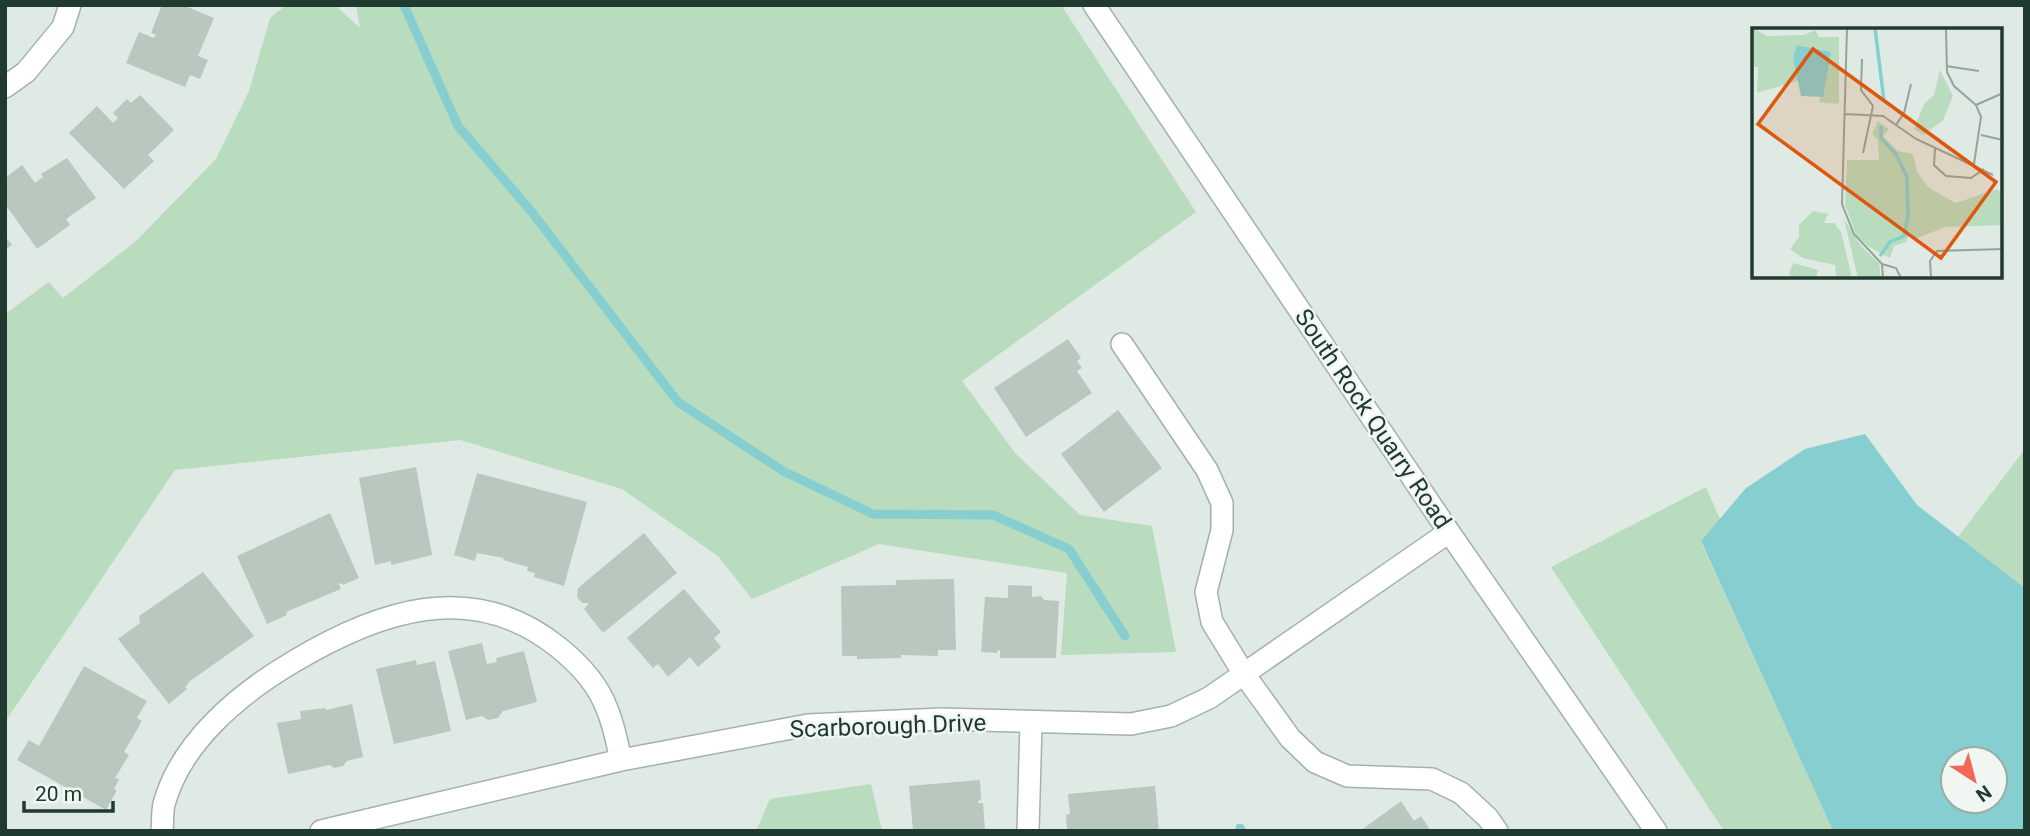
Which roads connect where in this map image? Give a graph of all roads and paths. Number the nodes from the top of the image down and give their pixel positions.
1 (69, 5) edge
2 (1094, 5) edge
3 (5, 87) edge
4 (1122, 344) dead end
5 (1449, 532) junction
6 (1244, 674) junction
7 (1031, 723) junction
8 (621, 760) junction
9 (162, 831) edge
10 (321, 831) edge
11 (1028, 831) edge
12 (1497, 831) edge
13 (1656, 831) edge

1 - 3 street
2 - 5 street, South Rock Quarry Road
4 - 6 street
5 - 6 street, Scarborough Drive
5 - 13 street, South Rock Quarry Road
6 - 7 street, Scarborough Drive
6 - 12 street
7 - 8 street, Scarborough Drive
7 - 11 street
8 - 9 street
8 - 10 street, Scarborough Drive

